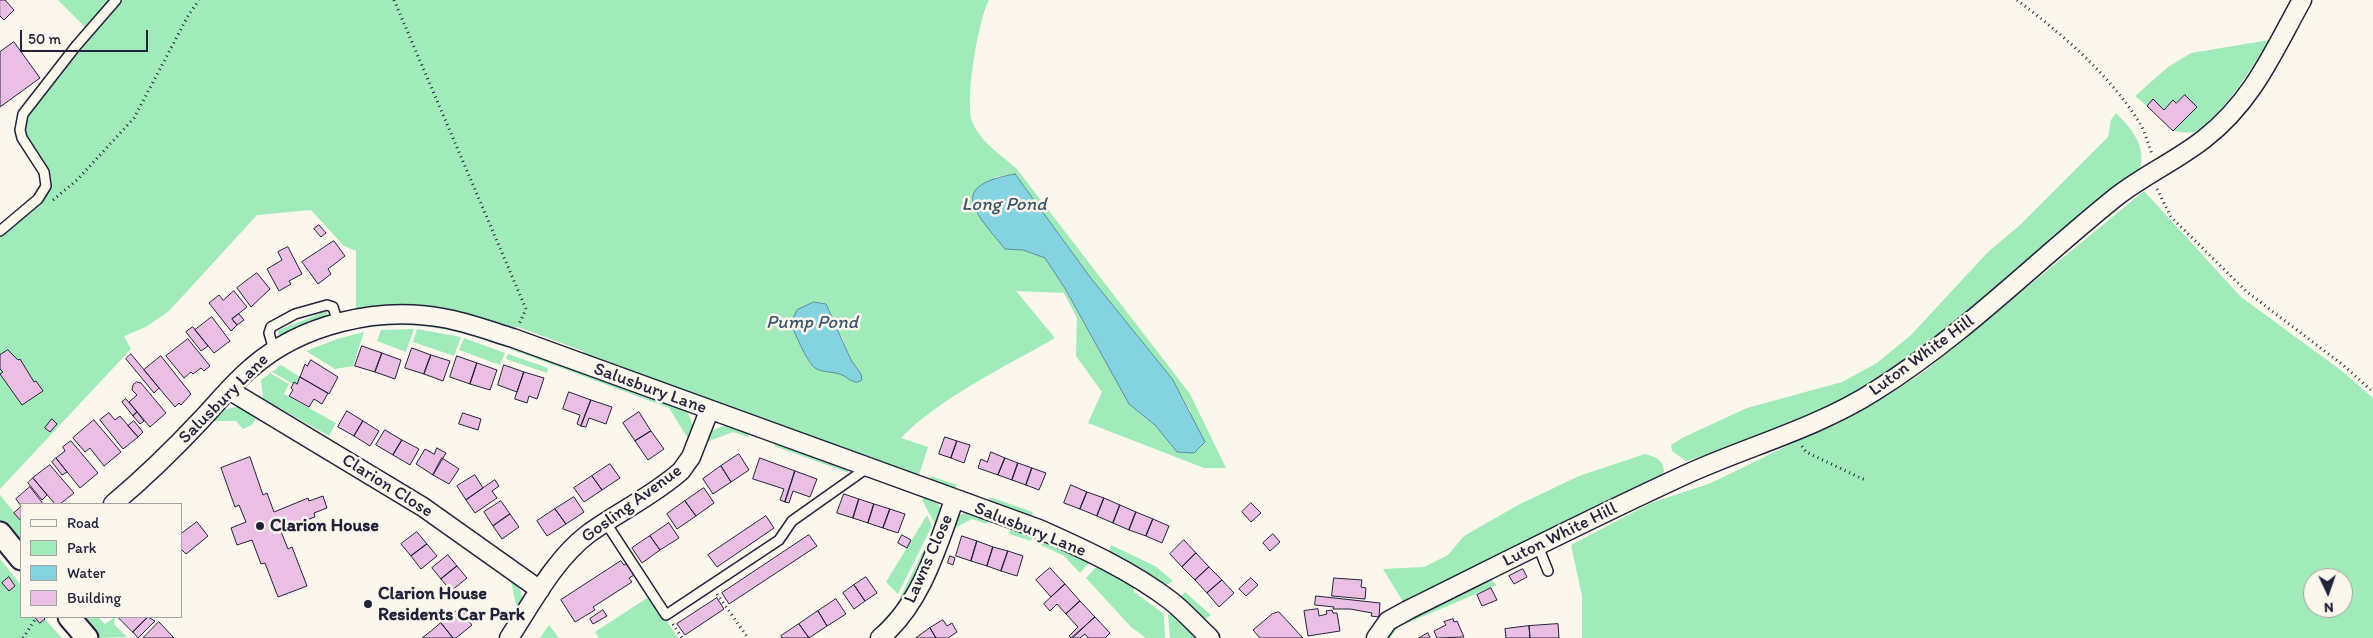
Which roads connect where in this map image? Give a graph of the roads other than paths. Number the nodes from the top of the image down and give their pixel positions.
1 (116, 0) edge
2 (2302, 0) edge
3 (0, 231) edge
4 (229, 390) junction
5 (709, 411) junction
6 (867, 468) junction
7 (954, 500) junction
8 (114, 503) edge
9 (606, 522) junction
10 (0, 534) edge
11 (1538, 546) junction
12 (20, 558) edge
13 (1548, 571) dead end
14 (540, 590) junction
15 (70, 618) edge
16 (87, 638) edge
17 (509, 638) edge
18 (880, 638) edge
19 (1210, 638) edge
20 (1376, 638) edge

1 - 3 lane
2 - 11 street, Luton White Hill
4 - 5 street, Salusbury Lane
4 - 8 street, Salusbury Lane
4 - 14 street, Clarion Close
5 - 6 street, Salusbury Lane
5 - 9 street, Gosling Avenue
6 - 7 street, Salusbury Lane
6 - 9 lane
7 - 18 street, Lawns Close
7 - 19 street, Salusbury Lane
9 - 14 street, Gosling Avenue
10 - 12 street
11 - 13 lane
11 - 20 street, Luton White Hill
14 - 17 street, Gosling Avenue
15 - 16 street

